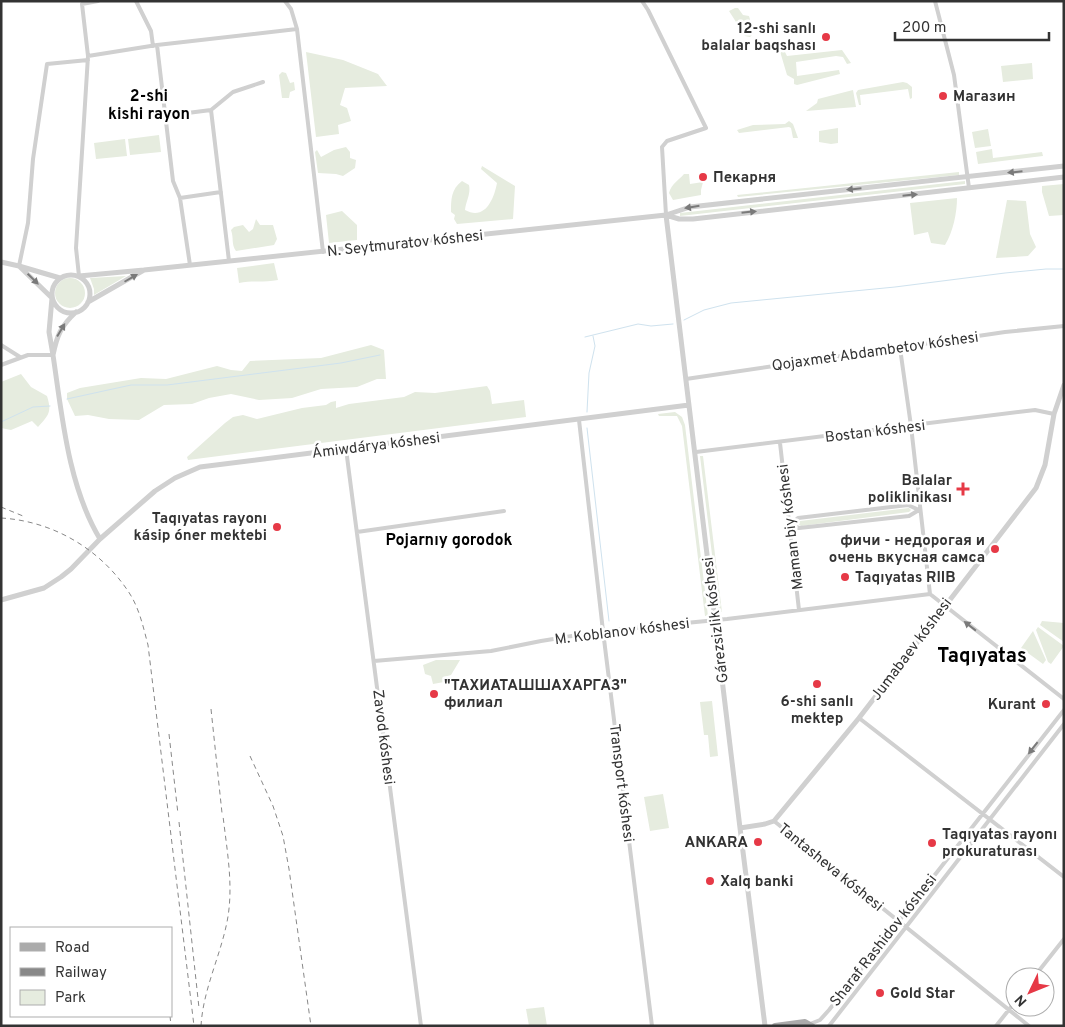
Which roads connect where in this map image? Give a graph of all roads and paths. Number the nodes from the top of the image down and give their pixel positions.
1 (98, 1) edge
2 (136, 1) edge
3 (285, 1) edge
4 (642, 1) edge
5 (935, 1) edge
6 (297, 29) junction
7 (155, 45) junction
8 (88, 58) junction
9 (264, 82) dead end
10 (211, 110) junction
11 (164, 116) junction
12 (1064, 166) edge
13 (968, 177) junction
14 (1064, 177) edge
15 (969, 188) junction
16 (221, 192) junction
17 (180, 198) junction
18 (666, 215) junction
19 (323, 252) junction
20 (229, 261) junction
21 (1, 262) edge
22 (19, 266) junction
23 (190, 266) junction
24 (144, 270) junction
25 (79, 276) junction
26 (60, 278) junction
27 (52, 298) junction
28 (88, 302) junction
29 (76, 312) junction
30 (1064, 326) edge
31 (1, 345) edge
32 (900, 348) junction
33 (53, 355) junction
34 (20, 357) junction
35 (1, 365) edge
36 (686, 379) junction
37 (1064, 385) edge
38 (689, 405) junction
39 (1054, 414) junction
40 (580, 420) junction
41 (911, 426) junction
42 (780, 443) junction
43 (346, 449) junction
44 (696, 452) junction
45 (919, 510) junction
46 (504, 511) dead end
47 (790, 525) junction
48 (357, 532) junction
49 (100, 539) junction
50 (930, 594) junction
51 (1, 600) edge
52 (944, 606) junction
53 (799, 610) junction
54 (715, 620) junction
55 (604, 632) junction
56 (374, 661) junction
57 (1064, 699) edge
58 (1064, 710) edge
59 (859, 718) junction
60 (1064, 724) edge
61 (982, 813) junction
62 (990, 819) junction
63 (774, 821) junction
64 (740, 828) junction
65 (1064, 878) edge
66 (898, 922) junction
67 (905, 927) junction
68 (1064, 939) edge
69 (1042, 967) edge
70 (1005, 1008) edge
71 (1005, 1014) edge
72 (1017, 1017) edge
73 (811, 1025) edge
74 (421, 1026) edge
75 (652, 1026) edge
76 (765, 1026) edge
77 (775, 1026) edge
78 (829, 1026) edge
79 (996, 1026) edge
80 (1029, 1026) edge

1 - 8 street
2 - 7 street
3 - 6 street
4 - 18 street
5 - 13 street
6 - 7 street
6 - 19 street
7 - 8 street
7 - 11 street
8 - 22 street
8 - 25 street
9 - 10 street
10 - 11 street
10 - 16 street
11 - 17 street
12 -> 13 street
13 - 15 street
13 -> 18 street
14 - 15 street
18 -> 15 street
16 - 17 street
16 - 20 street
17 - 23 street
18 - 19 street, N. Seytmuratov kóshesi
18 - 36 street, Gárezsizlik kóshesi
19 - 20 street, N. Seytmuratov kóshesi
20 - 23 street, N. Seytmuratov kóshesi
21 - 22 street
22 - 26 street
22 -> 27 street
23 - 24 street, N. Seytmuratov kóshesi
24 - 25 street, N. Seytmuratov kóshesi
28 -> 24 street
25 - 26 street
25 - 28 street
26 - 27 street
27 - 29 street
27 - 33 street
28 - 29 street
33 -> 29 street
30 - 32 street, Qojaxmet Abdambetov kóshesi
31 - 34 street
32 - 36 street, Qojaxmet Abdambetov kóshesi
32 - 41 street
33 - 34 street
33 - 49 street
34 - 35 street
36 - 38 street, Gárezsizlik kóshesi
37 - 39 street, Jumabaev kóshesi
38 - 40 street, Ámiwdárya kóshesi
38 - 44 street, Gárezsizlik kóshesi
39 - 41 street, Bostan kóshesi
39 - 52 street, Jumabaev kóshesi
40 - 43 street, Ámiwdárya kóshesi
40 - 55 street, Transport kóshesi
41 - 42 street, Bostan kóshesi
41 - 45 street
42 - 44 street, Bostan kóshesi
42 - 47 street, Maman biy kóshesi
43 - 48 street, Zavod kóshesi
43 - 49 street, Ámiwdárya kóshesi
44 - 54 street, Gárezsizlik kóshesi
45 - 47 street
45 - 47 street
45 - 50 street
46 - 48 street
47 - 53 street, Maman biy kóshesi
48 - 56 street, Zavod kóshesi
49 - 51 street, Ámiwdárya kóshesi
50 - 52 street
50 - 53 street, M. Koblanov kóshesi
57 -> 52 street
52 - 59 street, Jumabaev kóshesi
53 - 54 street, M. Koblanov kóshesi
54 - 55 street, M. Koblanov kóshesi
54 - 64 street, Gárezsizlik kóshesi
55 - 56 street, M. Koblanov kóshesi
55 - 75 street, Transport kóshesi
56 - 74 street, Zavod kóshesi
58 -> 61 street, Sharaf Rashidov kóshesi
59 - 61 street
59 - 63 street, Jumabaev kóshesi
60 - 62 street, Sharaf Rashidov kóshesi
61 - 62 street
61 - 66 street, Sharaf Rashidov kóshesi
62 - 65 street
62 - 67 street, Sharaf Rashidov kóshesi
63 - 64 street
63 - 66 street, Tantasheva kóshesi
64 - 76 street, Gárezsizlik kóshesi
66 - 67 street, Tantasheva kóshesi
66 - 73 street, Sharaf Rashidov kóshesi
67 - 70 street, Tantasheva kóshesi
67 - 78 street, Sharaf Rashidov kóshesi
68 - 69 street
71 - 79 street
72 - 80 street, Tantasheva kóshesi
73 - 77 main road

